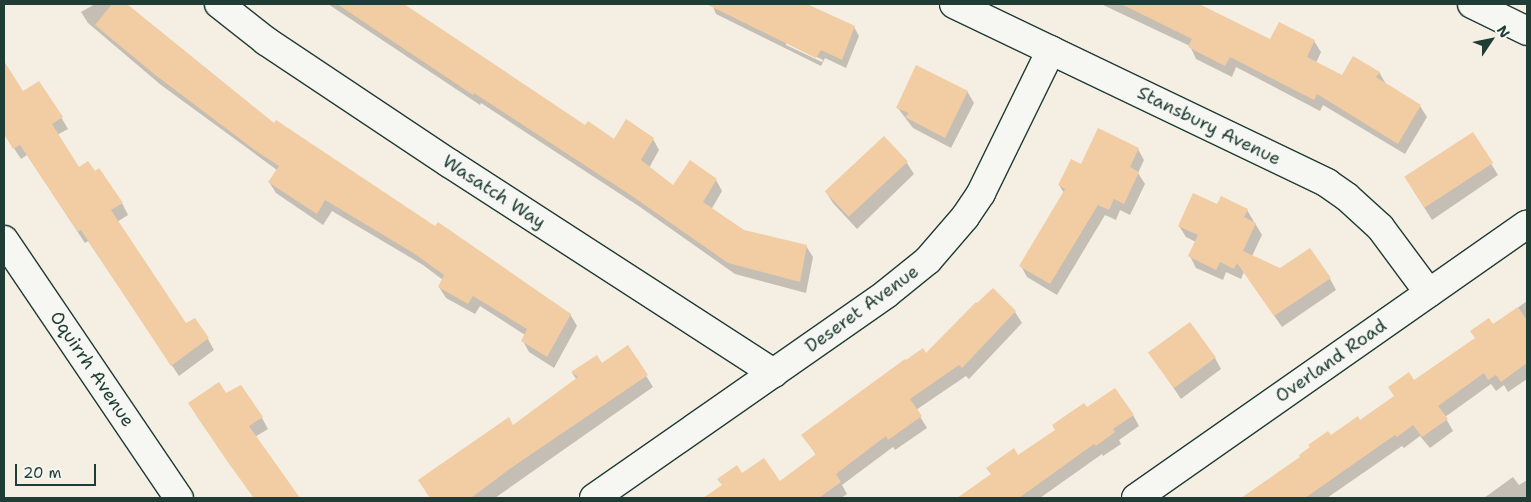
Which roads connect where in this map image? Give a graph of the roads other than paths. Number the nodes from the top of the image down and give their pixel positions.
1 (219, 4) edge
2 (954, 4) edge
3 (1472, 4) edge
4 (1527, 31) edge
5 (1051, 50) junction
6 (1527, 224) edge
7 (4, 240) edge
8 (1428, 293) junction
9 (774, 373) junction
10 (179, 498) edge
11 (594, 498) edge
12 (1136, 498) edge

1 - 9 street, Wasatch Way
2 - 5 street, Stansbury Avenue
3 - 4 street
5 - 8 street, Stansbury Avenue
5 - 9 street, Deseret Avenue
6 - 8 street, Overland Road
7 - 10 street, Oquirrh Avenue
8 - 12 street, Overland Road
9 - 11 street, Deseret Avenue

